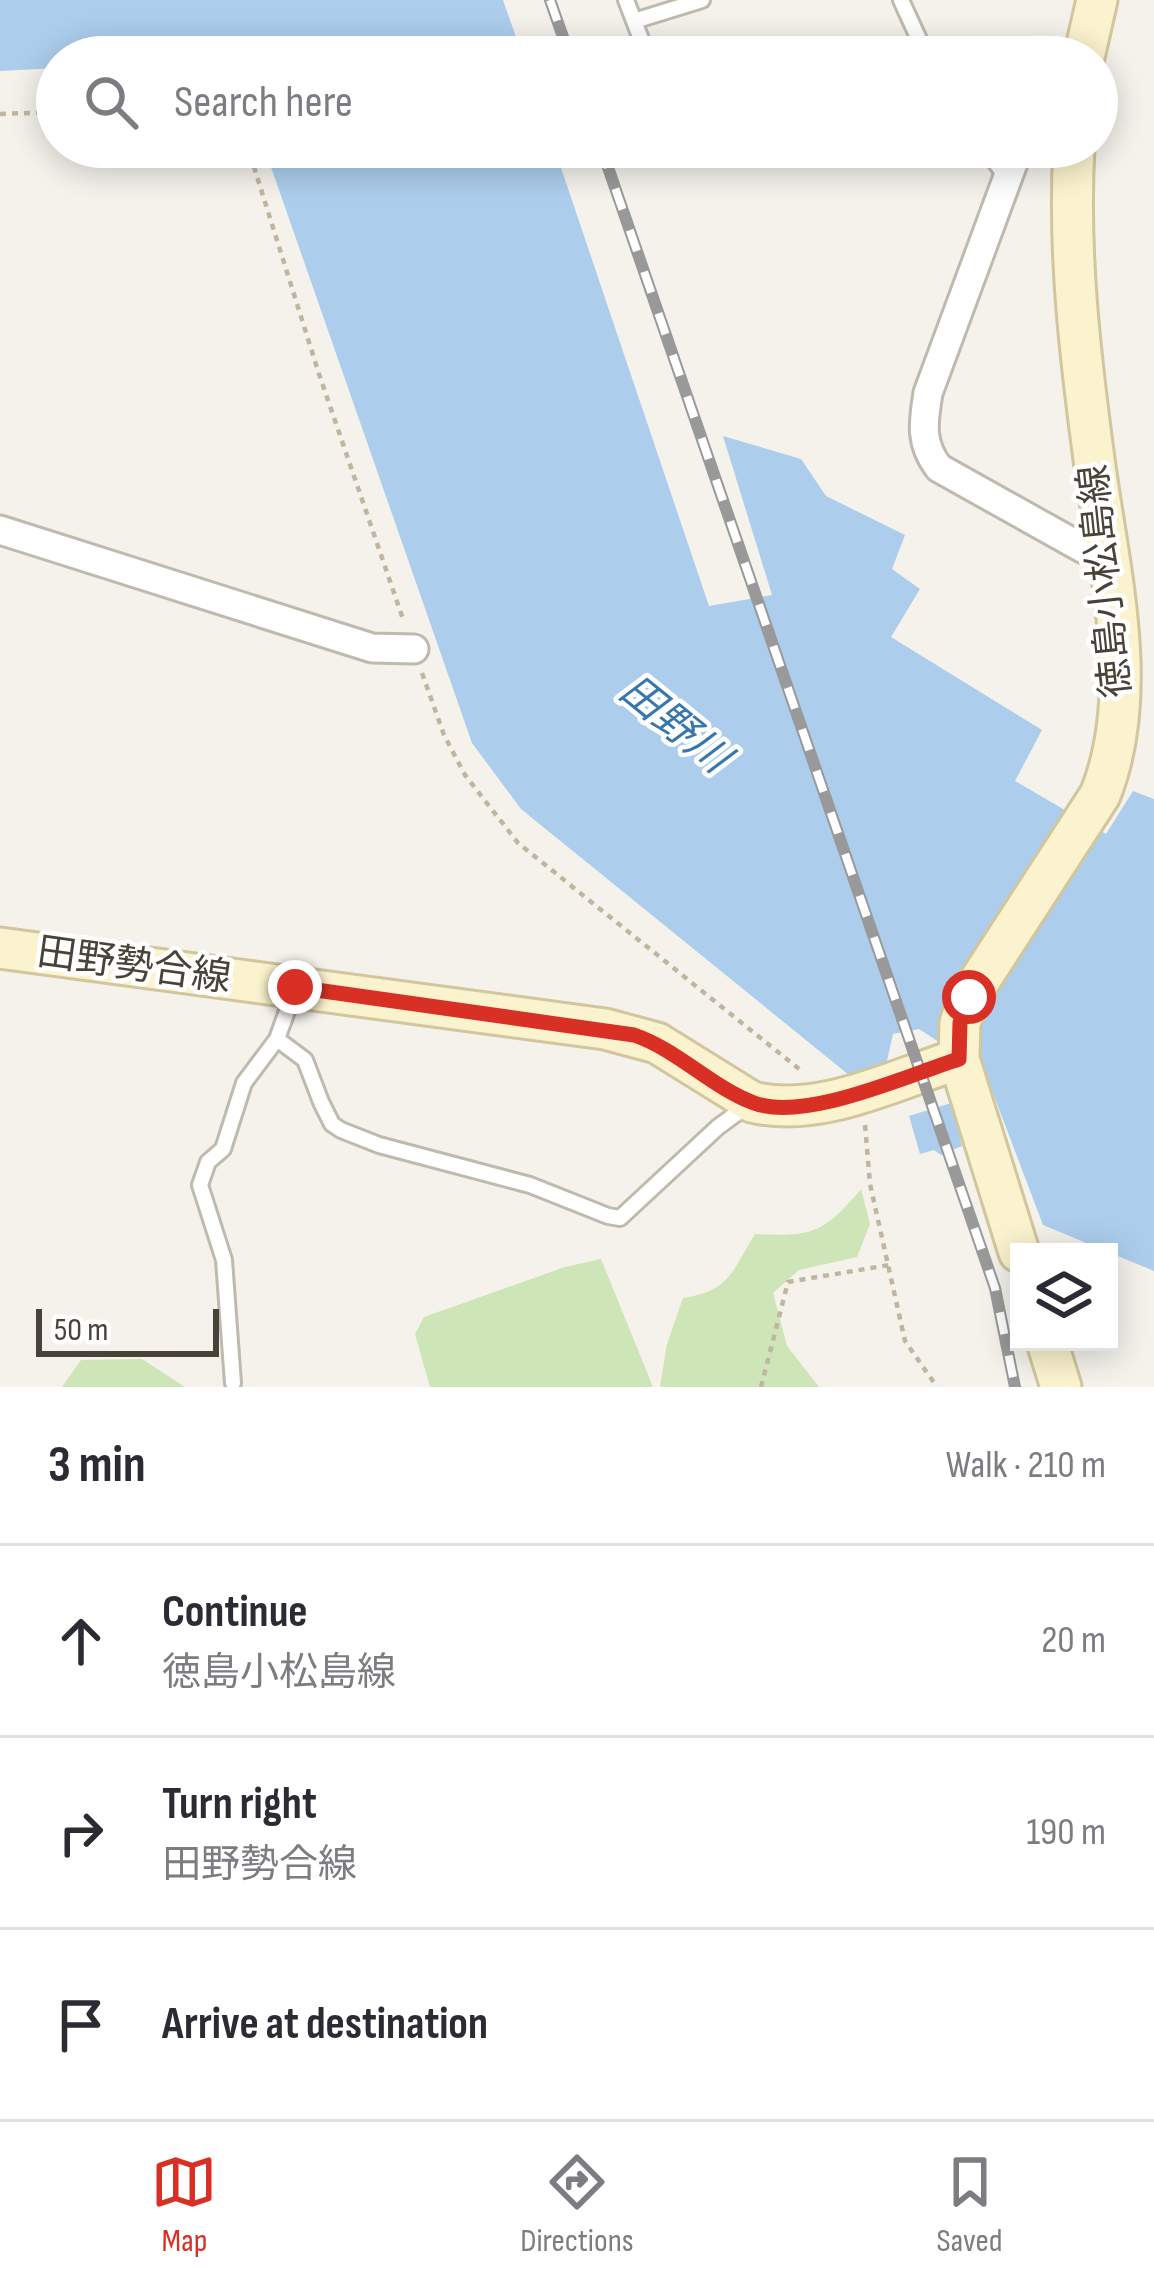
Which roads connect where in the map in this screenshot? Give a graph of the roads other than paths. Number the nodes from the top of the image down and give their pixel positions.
1 (626, 0) edge
2 (702, 0) edge
3 (901, 0) edge
4 (1097, 0) edge
5 (634, 20) junction
6 (640, 36) edge
7 (917, 36) edge
8 (1083, 36) edge
9 (1000, 168) edge
10 (1011, 168) edge
11 (1074, 168) edge
12 (1007, 178) junction
13 (0, 530) edge
14 (1106, 549) junction
15 (414, 649) road end
16 (0, 948) edge
17 (295, 987) junction
18 (278, 1039) junction
19 (960, 1041) junction
20 (752, 1102) junction
21 (1016, 1243) edge
22 (1050, 1351) edge
23 (233, 1383) dead end
24 (1060, 1387) edge

1 - 5 lane
2 - 5 lane
3 - 7 lane
4 - 8 main road
5 - 6 lane
9 - 12 lane
10 - 12 street
11 - 14 main road, 徳島小松島線
12 - 14 street
13 - 15 street
14 - 19 main road, 徳島小松島線
16 - 17 main road, 田野勢合線
17 - 18 lane
17 - 20 main road, 田野勢合線
18 - 20 lane
18 - 23 lane
19 - 20 main road
19 - 21 main road
22 - 24 main road

